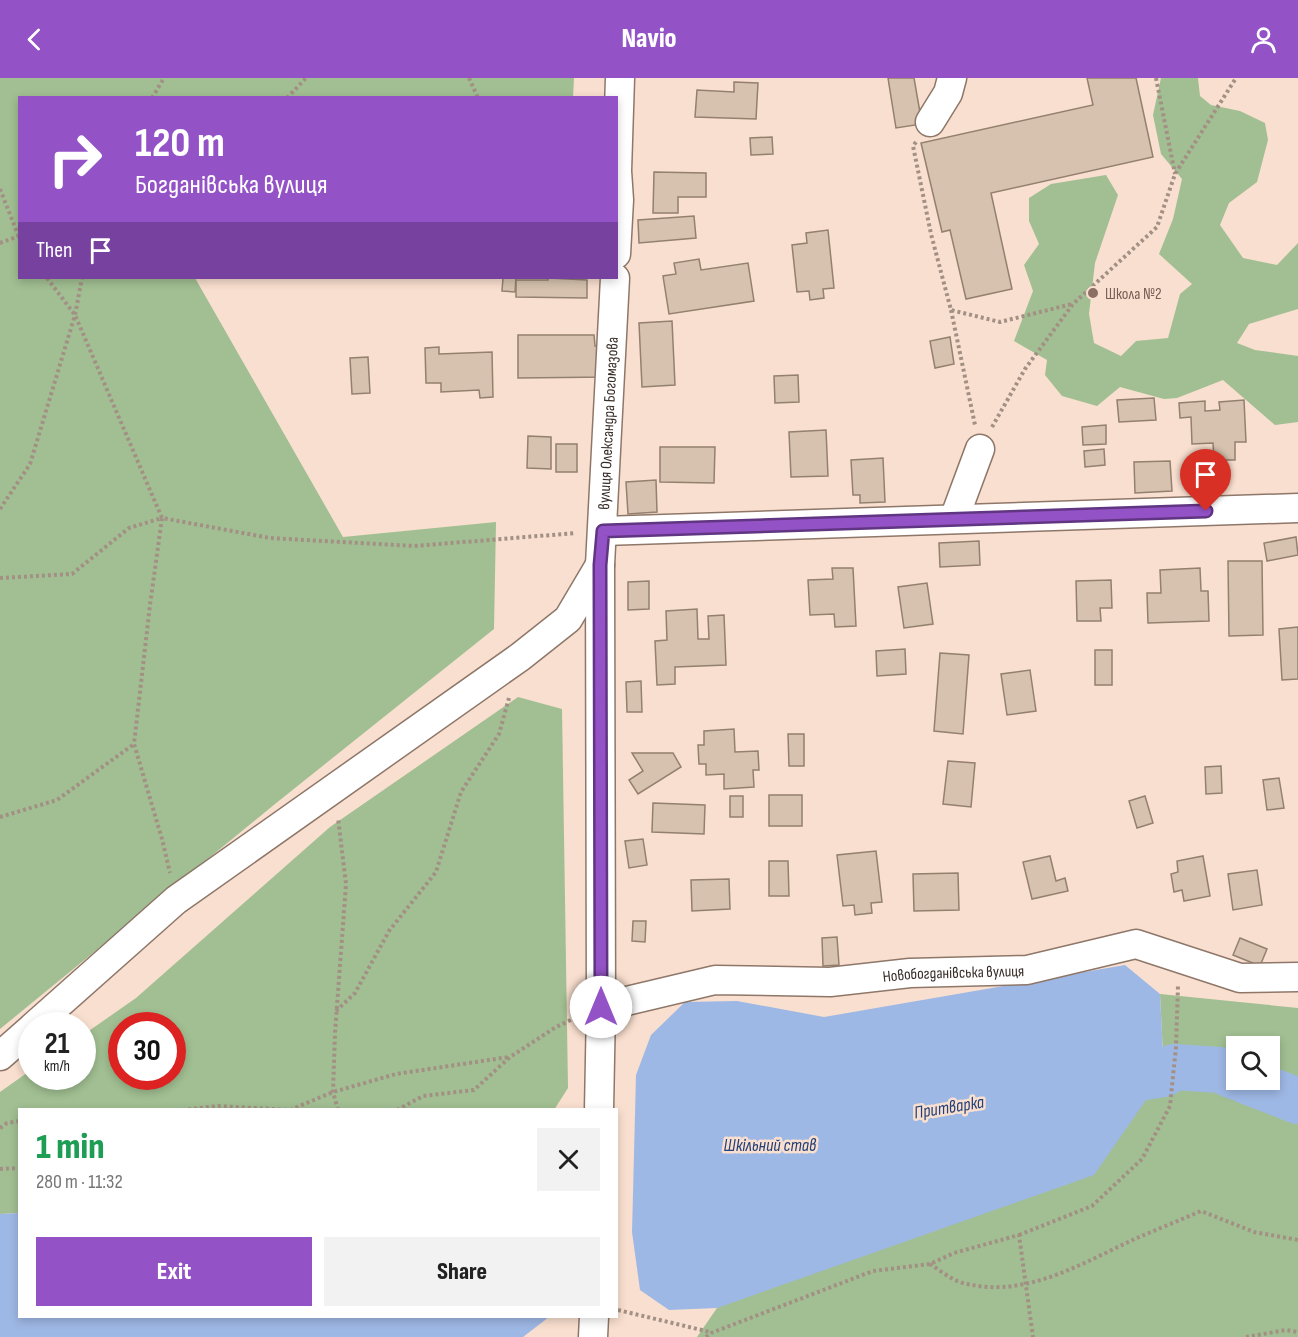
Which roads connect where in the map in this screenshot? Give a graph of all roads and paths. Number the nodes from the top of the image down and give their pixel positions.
1 (164, 78) edge
2 (306, 78) edge
3 (469, 78) edge
4 (620, 78) edge
5 (952, 78) edge
6 (1156, 78) edge
7 (1236, 78) edge
8 (153, 96) edge
9 (289, 96) edge
10 (477, 96) edge
11 (930, 122) joint
12 (618, 140) edge
13 (1175, 174) junction
14 (618, 186) edge
15 (0, 189) edge
16 (618, 218) edge
17 (18, 234) edge
18 (18, 237) edge
19 (0, 243) edge
20 (48, 279) edge
21 (82, 279) edge
22 (615, 279) edge
23 (1073, 304) junction
24 (951, 310) junction
25 (75, 315) junction
26 (980, 449) junction
27 (1298, 508) edge
28 (0, 509) edge
29 (162, 518) junction
30 (954, 519) junction
31 (603, 531) junction
32 (600, 565) junction
33 (0, 578) edge
34 (520, 657) junction
35 (135, 744) junction
36 (335, 788) junction
37 (0, 817) edge
38 (176, 900) junction
39 (1179, 958) junction
40 (1298, 977) edge
41 (601, 1007) junction
42 (336, 1011) junction
43 (50, 1012) edge
44 (18, 1040) edge
45 (0, 1056) edge
46 (510, 1057) junction
47 (333, 1092) junction
48 (200, 1108) edge
49 (254, 1108) edge
50 (295, 1108) edge
51 (337, 1108) edge
52 (402, 1108) edge
53 (599, 1108) edge
54 (18, 1121) edge
55 (0, 1128) edge
56 (18, 1168) edge
57 (0, 1169) edge
58 (1019, 1235) junction
59 (1298, 1240) edge
60 (930, 1264) junction
61 (1024, 1285) junction
62 (618, 1310) edge
63 (594, 1318) edge
64 (711, 1332) junction
65 (1298, 1332) edge
66 (593, 1337) edge
67 (706, 1337) edge
68 (1033, 1337) edge
69 (1246, 1337) edge

1 - 8 path
2 - 9 path
3 - 10 path
4 - 12 street
5 - 11 street
6 - 13 path
7 - 13 path
11 - 24 path
13 - 23 path
14 - 16 street
15 - 17 path
18 - 19 path
20 - 25 path
21 - 25 path
22 - 31 street, вулиця Олександра Богомазова
23 - 24 path
23 - 26 path
24 - 26 path
25 - 28 path
25 - 29 path
26 - 30 street
27 - 30 street
29 - 31 path
29 - 33 path
29 - 35 path
30 - 31 street
31 - 32 street, вулиця Олександра Богомазова
32 - 34 street
32 - 41 street, вулиця Олександра Богомазова
34 - 36 street
34 - 42 path
35 - 37 path
35 - 38 path
36 - 38 street
36 - 42 path
38 - 43 street
39 - 40 street, Новобогданівська вулиця
39 - 41 street, Новобогданівська вулиця
39 - 58 path
41 - 46 path
41 - 53 street, вулиця Олександра Богомазова
42 - 47 path
44 - 45 street
46 - 47 path
46 - 52 path
47 - 50 path
47 - 51 path
48 - 49 path
54 - 55 path
56 - 57 path
58 - 60 path
58 - 61 path
59 - 61 path
60 - 61 path
60 - 64 path
61 - 68 path
62 - 64 path
63 - 66 street
64 - 67 path
65 - 69 path

